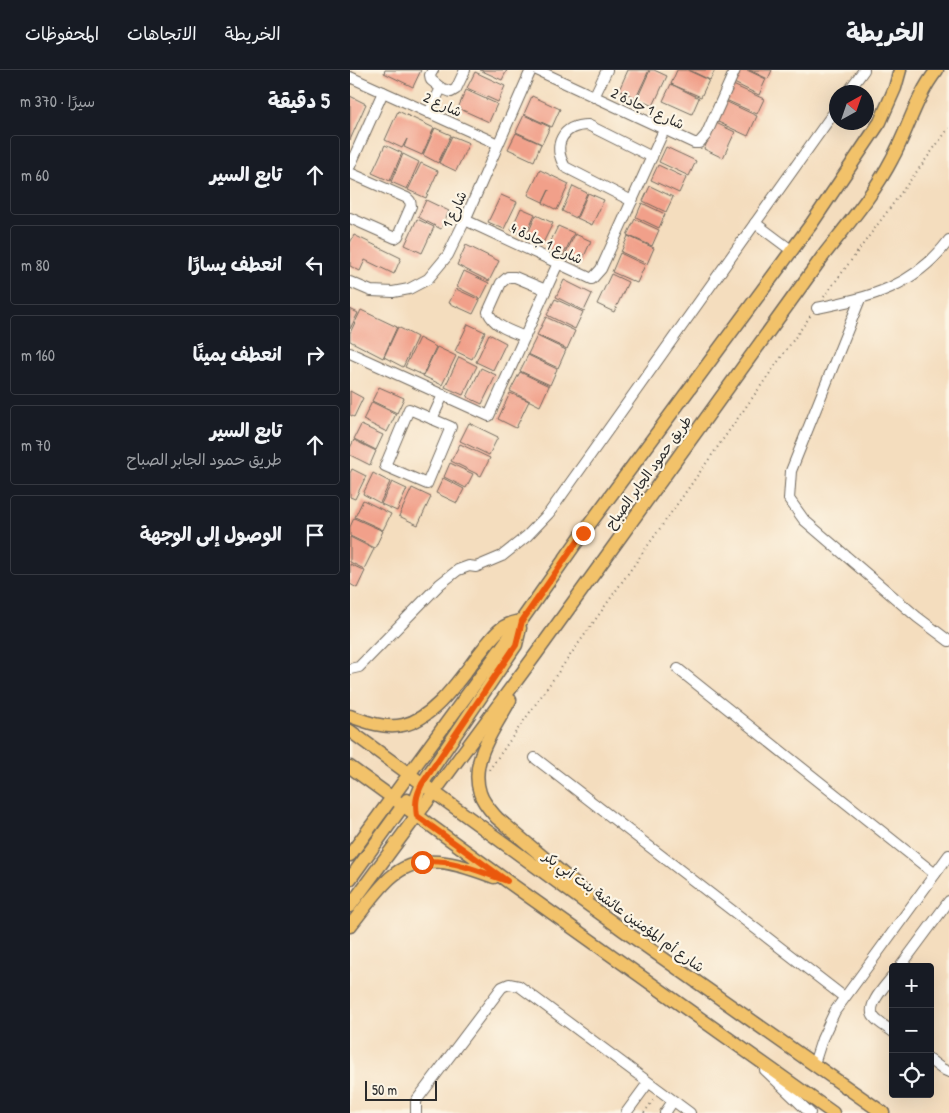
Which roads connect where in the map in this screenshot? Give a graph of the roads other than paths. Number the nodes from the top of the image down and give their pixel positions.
1 (433, 70) edge
2 (465, 70) edge
3 (531, 70) edge
4 (537, 70) edge
5 (607, 70) edge
6 (736, 70) edge
7 (864, 70) edge
8 (900, 70) edge
9 (937, 70) edge
10 (350, 77) edge
11 (853, 85) edge
12 (441, 88) junction
13 (383, 92) junction
14 (594, 97) junction
15 (429, 113) junction
16 (829, 118) edge
17 (664, 130) junction
18 (498, 144) junction
19 (652, 157) junction
20 (350, 166) edge
21 (350, 172) edge
22 (632, 200) junction
23 (350, 218) edge
24 (465, 220) junction
25 (754, 223) junction
26 (949, 240) edge
27 (791, 250) junction
28 (558, 263) junction
29 (350, 282) edge
30 (546, 290) junction
31 (860, 299) junction
32 (817, 308) road end
33 (525, 337) junction
34 (350, 353) edge
35 (443, 395) junction
36 (432, 419) junction
37 (522, 621) junction
38 (949, 641) edge
39 (536, 654) junction
40 (678, 669) dead end
41 (350, 670) edge
42 (350, 716) edge
43 (350, 731) edge
44 (534, 758) dead end
45 (350, 767) edge
46 (409, 774) junction
47 (422, 784) junction
48 (434, 793) junction
49 (392, 797) junction
50 (404, 806) junction
51 (417, 816) junction
52 (350, 855) edge
53 (949, 855) edge
54 (935, 874) junction
55 (350, 879) edge
56 (507, 881) junction
57 (949, 901) edge
58 (350, 906) edge
59 (350, 926) edge
60 (623, 930) junction
61 (903, 963) edge
62 (889, 981) edge
63 (844, 997) junction
64 (889, 1029) edge
65 (745, 1050) junction
66 (934, 1063) edge
67 (814, 1064) junction
68 (949, 1072) edge
69 (648, 1082) junction
70 (673, 1101) junction
71 (416, 1113) edge
72 (626, 1113) edge
73 (665, 1113) edge
74 (690, 1113) edge
75 (810, 1113) edge
76 (833, 1113) edge
77 (883, 1113) edge

1 - 12 street
2 - 12 street
3 - 18 street, شارع 1
4 - 14 street, شارع 1 جادة 2
5 - 14 street, شارع 1 جادة 2
6 - 17 street, شارع 1 جادة 2
7 - 11 street
8 - 27 main road, طريق حمود الجابر الصباح
9 - 39 main road, طريق حمود الجابر الصباح
10 - 13 street, شارع 2
12 - 15 street
13 - 15 street, شارع 2
13 - 20 street
14 - 17 street, شارع 1 جادة 2
15 - 18 street, شارع 2
16 - 25 street
17 - 19 street, شارع 1 جادة 4
18 - 24 street, شارع 1
19 - 22 street, شارع 1 جادة 4
19 - 22 street
21 - 23 street
22 - 28 street, شارع 1 جادة 4
24 - 28 street, شارع 1 جادة 4
24 - 29 street, شارع 1
25 - 27 street
25 - 41 street
26 - 31 street
27 - 37 main road, طريق حمود الجابر الصباح
28 - 30 street
30 - 33 street
30 - 33 street
31 - 32 street
31 - 38 street
33 - 35 street
34 - 35 street
35 - 36 street
36 - 36 street
37 - 42 main road
37 - 46 main road, طريق حمود الجابر الصباح
37 - 47 main road
39 - 48 main road, طريق حمود الجابر الصباح
39 - 60 main road
40 - 54 street
43 - 46 main road, شارع أم المؤمنين عائشة بنت أبي بكر
44 - 63 street
45 - 49 main road
46 - 47 main road, شارع أم المؤمنين عائشة بنت أبي بكر
46 - 49 main road, طريق حمود الجابر الصباح
46 - 50 main road
47 - 48 main road, شارع أم المؤمنين عائشة بنت أبي بكر
47 - 51 main road
48 - 51 main road, طريق حمود الجابر الصباح
48 - 60 main road, شارع أم المؤمنين عائشة بنت أبي بكر
49 - 50 main road
49 - 52 main road, طريق حمود الجابر الصباح
50 - 51 main road
50 - 55 main road
51 - 56 main road
51 - 58 main road, طريق حمود الجابر الصباح
53 - 54 street
54 - 63 street
56 - 59 main road
56 - 65 main road
57 - 61 street
60 - 67 main road, شارع أم المؤمنين عائشة بنت أبي بكر
62 - 64 street
63 - 67 street
65 - 75 street
65 - 76 main road
66 - 68 street
67 - 77 main road, شارع أم المؤمنين عائشة بنت أبي بكر
69 - 70 street
69 - 71 street
69 - 72 street
70 - 73 street
70 - 74 street

